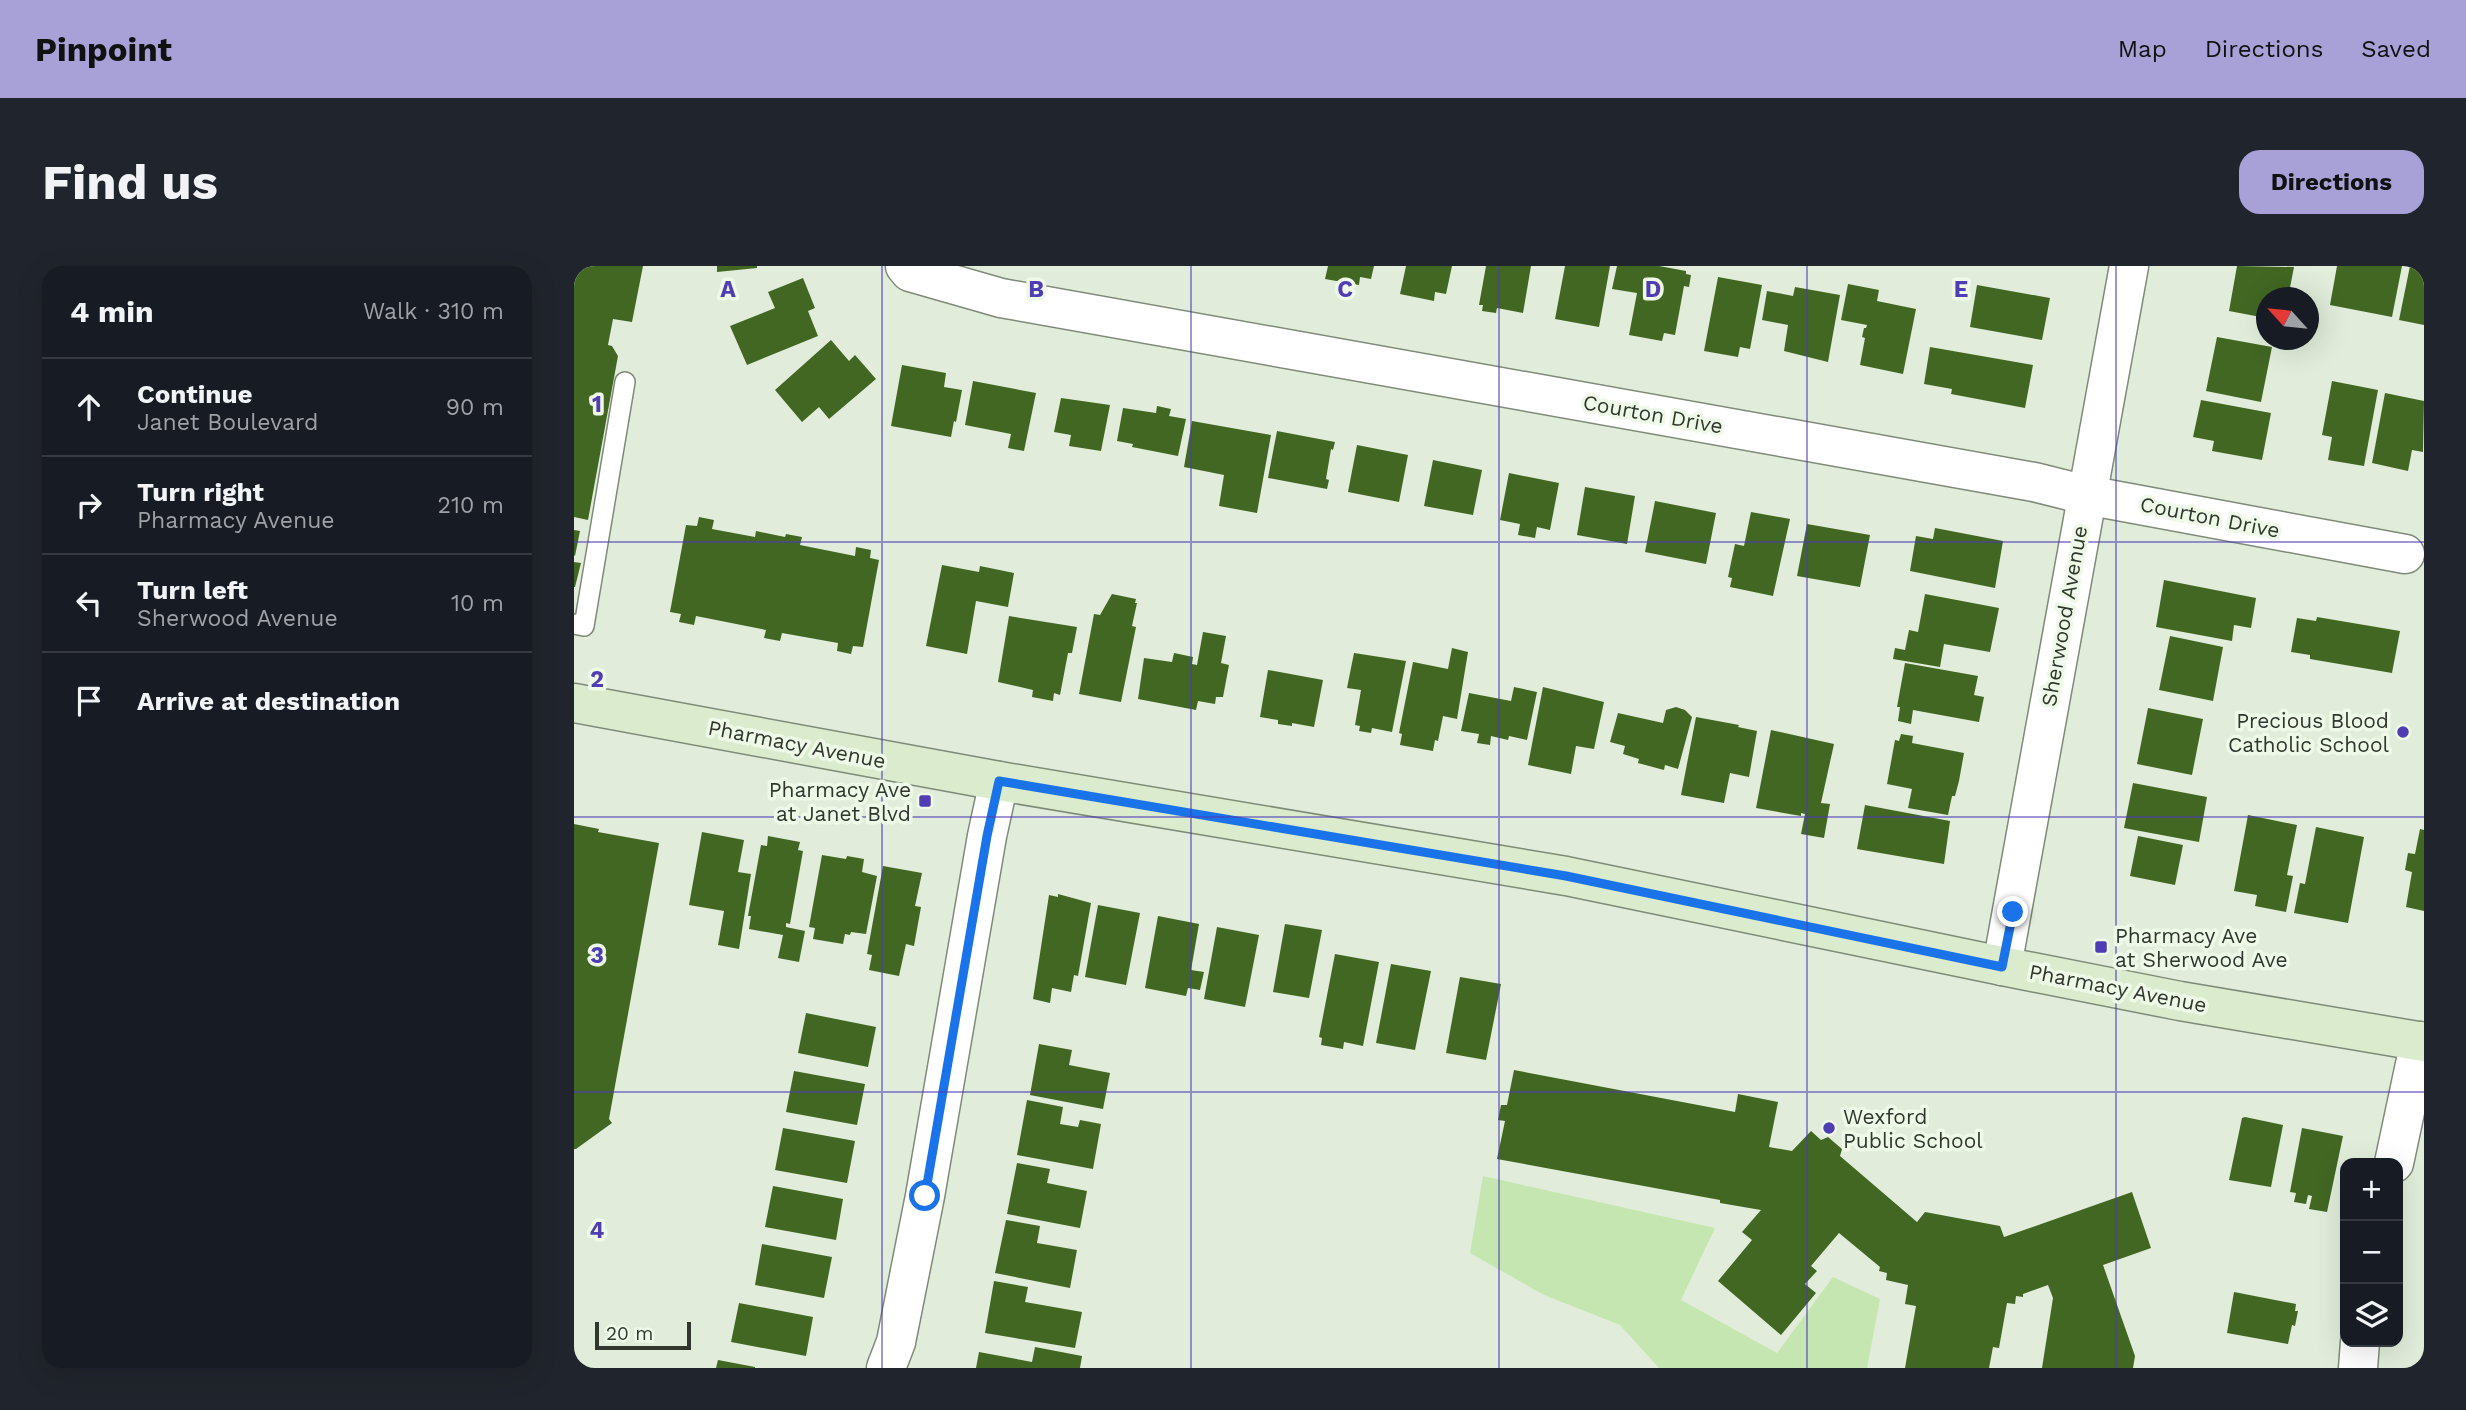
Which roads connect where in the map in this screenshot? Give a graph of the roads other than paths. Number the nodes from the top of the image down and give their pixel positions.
1 (905, 266) edge
2 (2129, 266) edge
3 (625, 383) dead end
4 (2086, 495) junction
5 (2405, 554) dead end
6 (574, 624) edge
7 (574, 703) edge
8 (999, 781) junction
9 (2002, 967) junction
10 (2422, 1042) edge
11 (2395, 1158) edge
12 (2360, 1347) edge
13 (886, 1368) edge
14 (2358, 1368) edge

1 - 4 street, Courton Drive
2 - 4 street, Sherwood Avenue
3 - 6 lane
4 - 5 street, Courton Drive
4 - 9 street, Sherwood Avenue
7 - 8 street, Pharmacy Avenue
8 - 9 street, Pharmacy Avenue
8 - 13 street
9 - 10 street, Pharmacy Avenue
10 - 11 street
12 - 14 street

